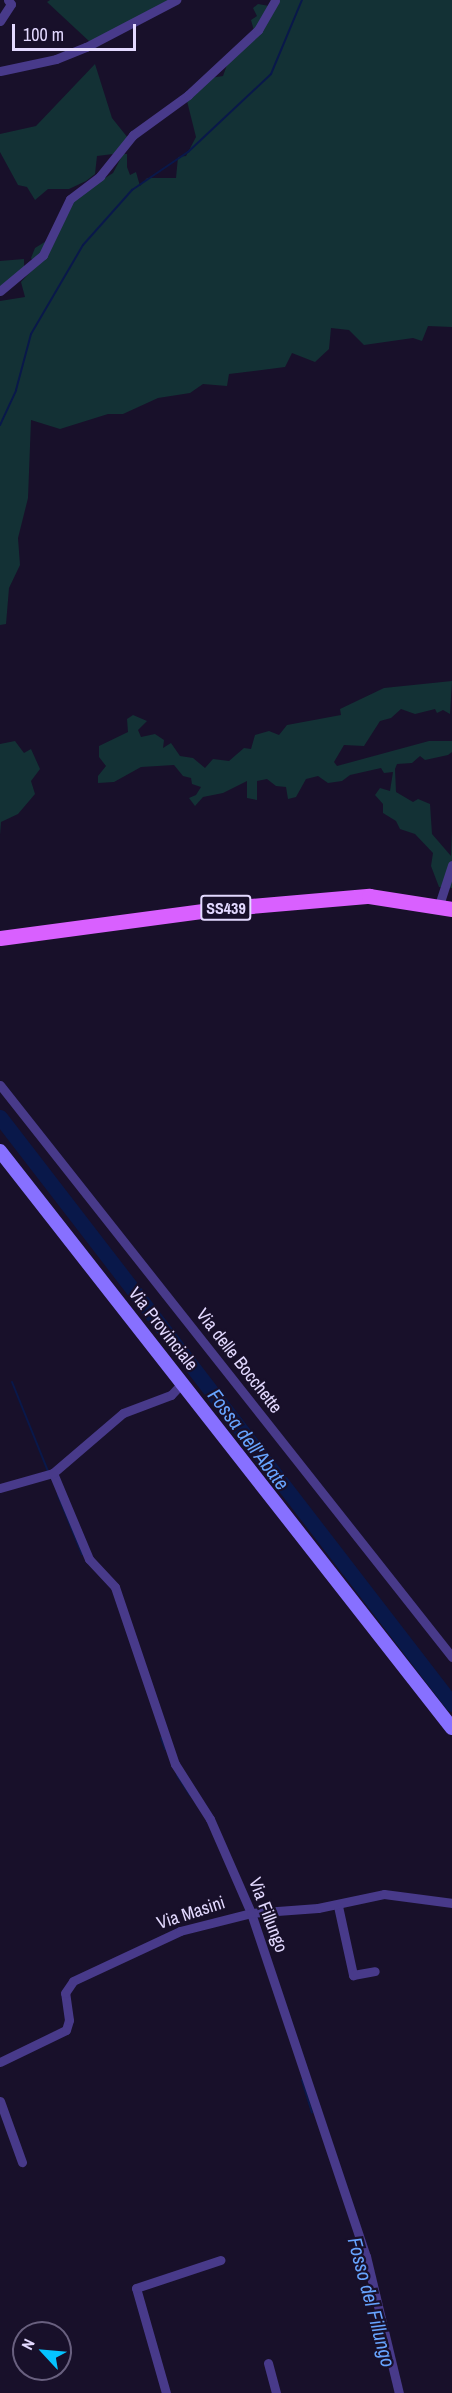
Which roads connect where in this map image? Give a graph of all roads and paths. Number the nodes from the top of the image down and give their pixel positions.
1 (8, 0) edge
2 (176, 0) edge
3 (275, 0) edge
4 (0, 21) edge
5 (0, 71) edge
6 (0, 291) edge
7 (452, 865) edge
8 (445, 907) edge
9 (0, 938) edge
10 (0, 1085) edge
11 (0, 1151) edge
12 (182, 1383) junction
13 (53, 1473) junction
14 (0, 1488) edge
15 (452, 1657) edge
16 (452, 1728) edge
17 (452, 1904) edge
18 (338, 1906) junction
19 (251, 1913) junction
20 (375, 1971) dead end
21 (0, 2062) edge
22 (0, 2101) edge
23 (22, 2162) dead end
24 (220, 2260) dead end
25 (268, 2363) dead end
26 (166, 2393) edge
27 (276, 2393) edge
28 (399, 2393) edge

1 - 4 street
2 - 5 street
3 - 6 street
7 - 8 street
8 - 9 main road, SS439
10 - 15 street, Via delle Bocchette
11 - 12 main road, Via Provinciale
12 - 13 street
12 - 16 main road, Via Provinciale
13 - 14 street
13 - 19 street, Via Fillungo
17 - 18 street, Via Masini
18 - 19 street, Via Masini
18 - 20 street
19 - 21 street, Via Masini
19 - 28 street, Via Fillungo
22 - 23 street
24 - 26 street
25 - 27 street

